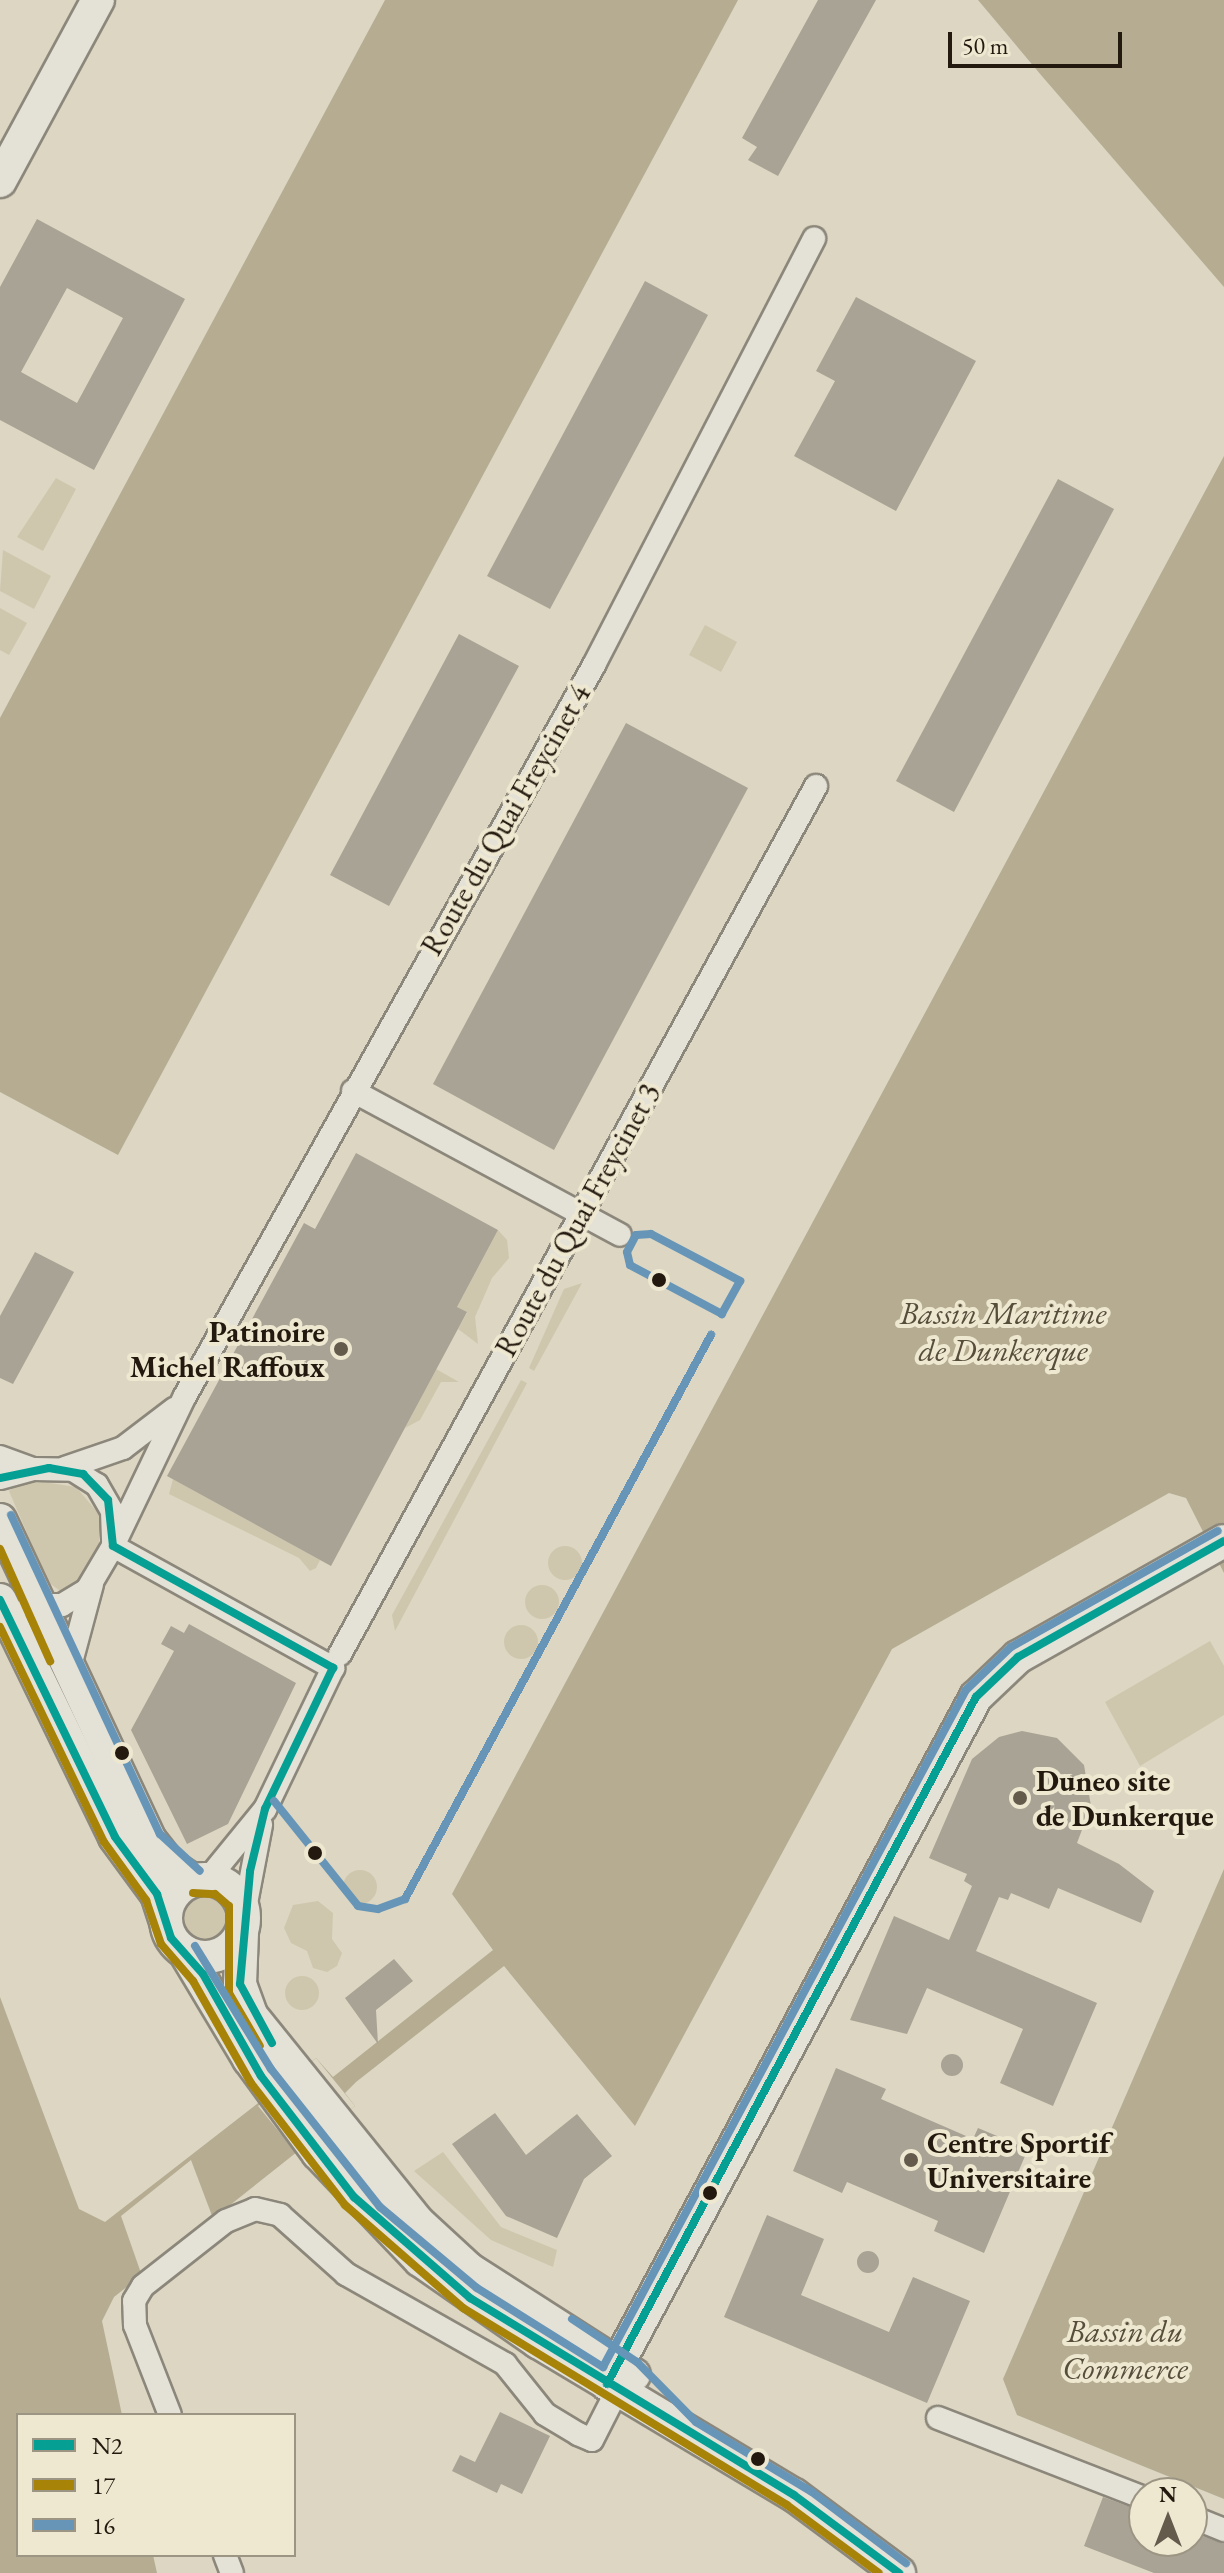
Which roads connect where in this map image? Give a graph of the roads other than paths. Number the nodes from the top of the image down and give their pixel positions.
1 (98, 0) edge
2 (0, 181) edge
3 (814, 238) dead end
4 (816, 786) dead end
5 (353, 1091) junction
6 (581, 1214) junction
7 (620, 1235) dead end
8 (185, 1396) junction
9 (0, 1457) edge
10 (34, 1469) junction
11 (63, 1469) junction
12 (0, 1478) edge
13 (0, 1520) edge
14 (1224, 1541) edge
15 (113, 1546) junction
16 (92, 1584) junction
17 (0, 1588) edge
18 (0, 1600) edge
19 (39, 1607) junction
20 (337, 1661) junction
21 (69, 1671) junction
22 (265, 1809) junction
23 (200, 1880) junction
24 (166, 1922) junction
25 (243, 1923) junction
26 (185, 1952) junction
27 (272, 2066) junction
28 (618, 2377) junction
29 (169, 2413) edge
30 (938, 2418) dead end
31 (1128, 2492) edge
32 (899, 2573) edge

1 - 2 main road
3 - 5 street, Route du Quai Freycinet 4
4 - 6 street, Route du Quai Freycinet 3
5 - 6 street
5 - 8 street, Route du Quai Freycinet 4
6 - 7 street
6 - 20 street, Route du Quai Freycinet 3
8 - 11 street, Route du Quai Freycinet 4
8 - 15 street, Route du Quai Freycinet 4
9 - 10 street
10 - 11 street
10 - 12 street
11 - 15 street
13 - 19 main road
14 - 28 main road
15 - 16 street, Route du Quai Freycinet 4
15 - 20 street
16 - 19 street
16 - 21 street, Route du Quai Freycinet 4
17 - 19 street
18 - 24 main road
19 - 21 main road
20 - 22 street, Route du Quai Freycinet 3
21 - 23 main road
22 - 23 street, Route du Quai Freycinet 3
22 - 25 street, Route du Quai Freycinet 3
23 - 24 main road
23 - 25 main road
24 - 26 main road
25 - 26 main road
25 - 27 main road
26 - 27 main road
27 - 28 main road
27 - 28 main road
28 - 29 street
28 - 32 main road
30 - 31 street

